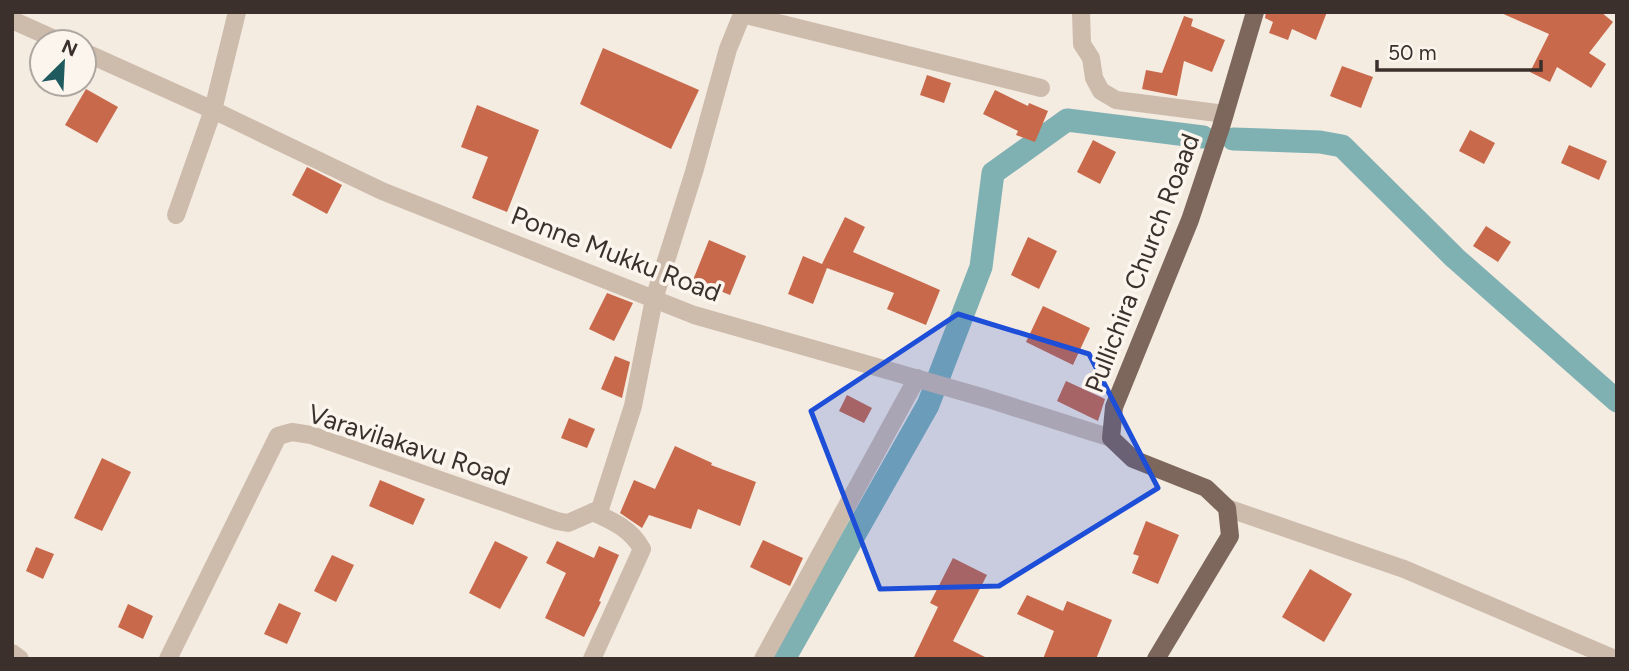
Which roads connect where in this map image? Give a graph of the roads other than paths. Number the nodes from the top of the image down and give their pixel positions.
1 (237, 12) edge
2 (1081, 12) edge
3 (1255, 12) edge
4 (742, 13) edge
5 (12, 20) edge
6 (30, 28) edge
7 (98, 58) edge
8 (1041, 88) dead end
9 (213, 110) junction
10 (1225, 114) junction
11 (176, 215) dead end
12 (654, 299) junction
13 (917, 378) junction
14 (1111, 438) junction
15 (1227, 508) junction
16 (597, 511) junction
17 (12, 653) edge
18 (20, 659) edge
19 (168, 659) edge
20 (592, 659) edge
21 (763, 659) edge
22 (1156, 659) edge
23 (1615, 659) edge

1 - 9 street
2 - 10 street
3 - 10 main road, Pullichira Church Roaad
4 - 8 street
4 - 12 street
5 - 6 street
7 - 9 street, Ponne Mukku Road
9 - 11 street
9 - 12 street, Ponne Mukku Road
10 - 14 main road, Pullichira Church Roaad
12 - 13 street, Ponne Mukku Road
12 - 16 street
13 - 14 street, Ponne Mukku Road
13 - 21 street
14 - 15 main road
15 - 22 main road
15 - 23 street
16 - 19 street, Varavilakavu Road
16 - 20 street
17 - 18 street

